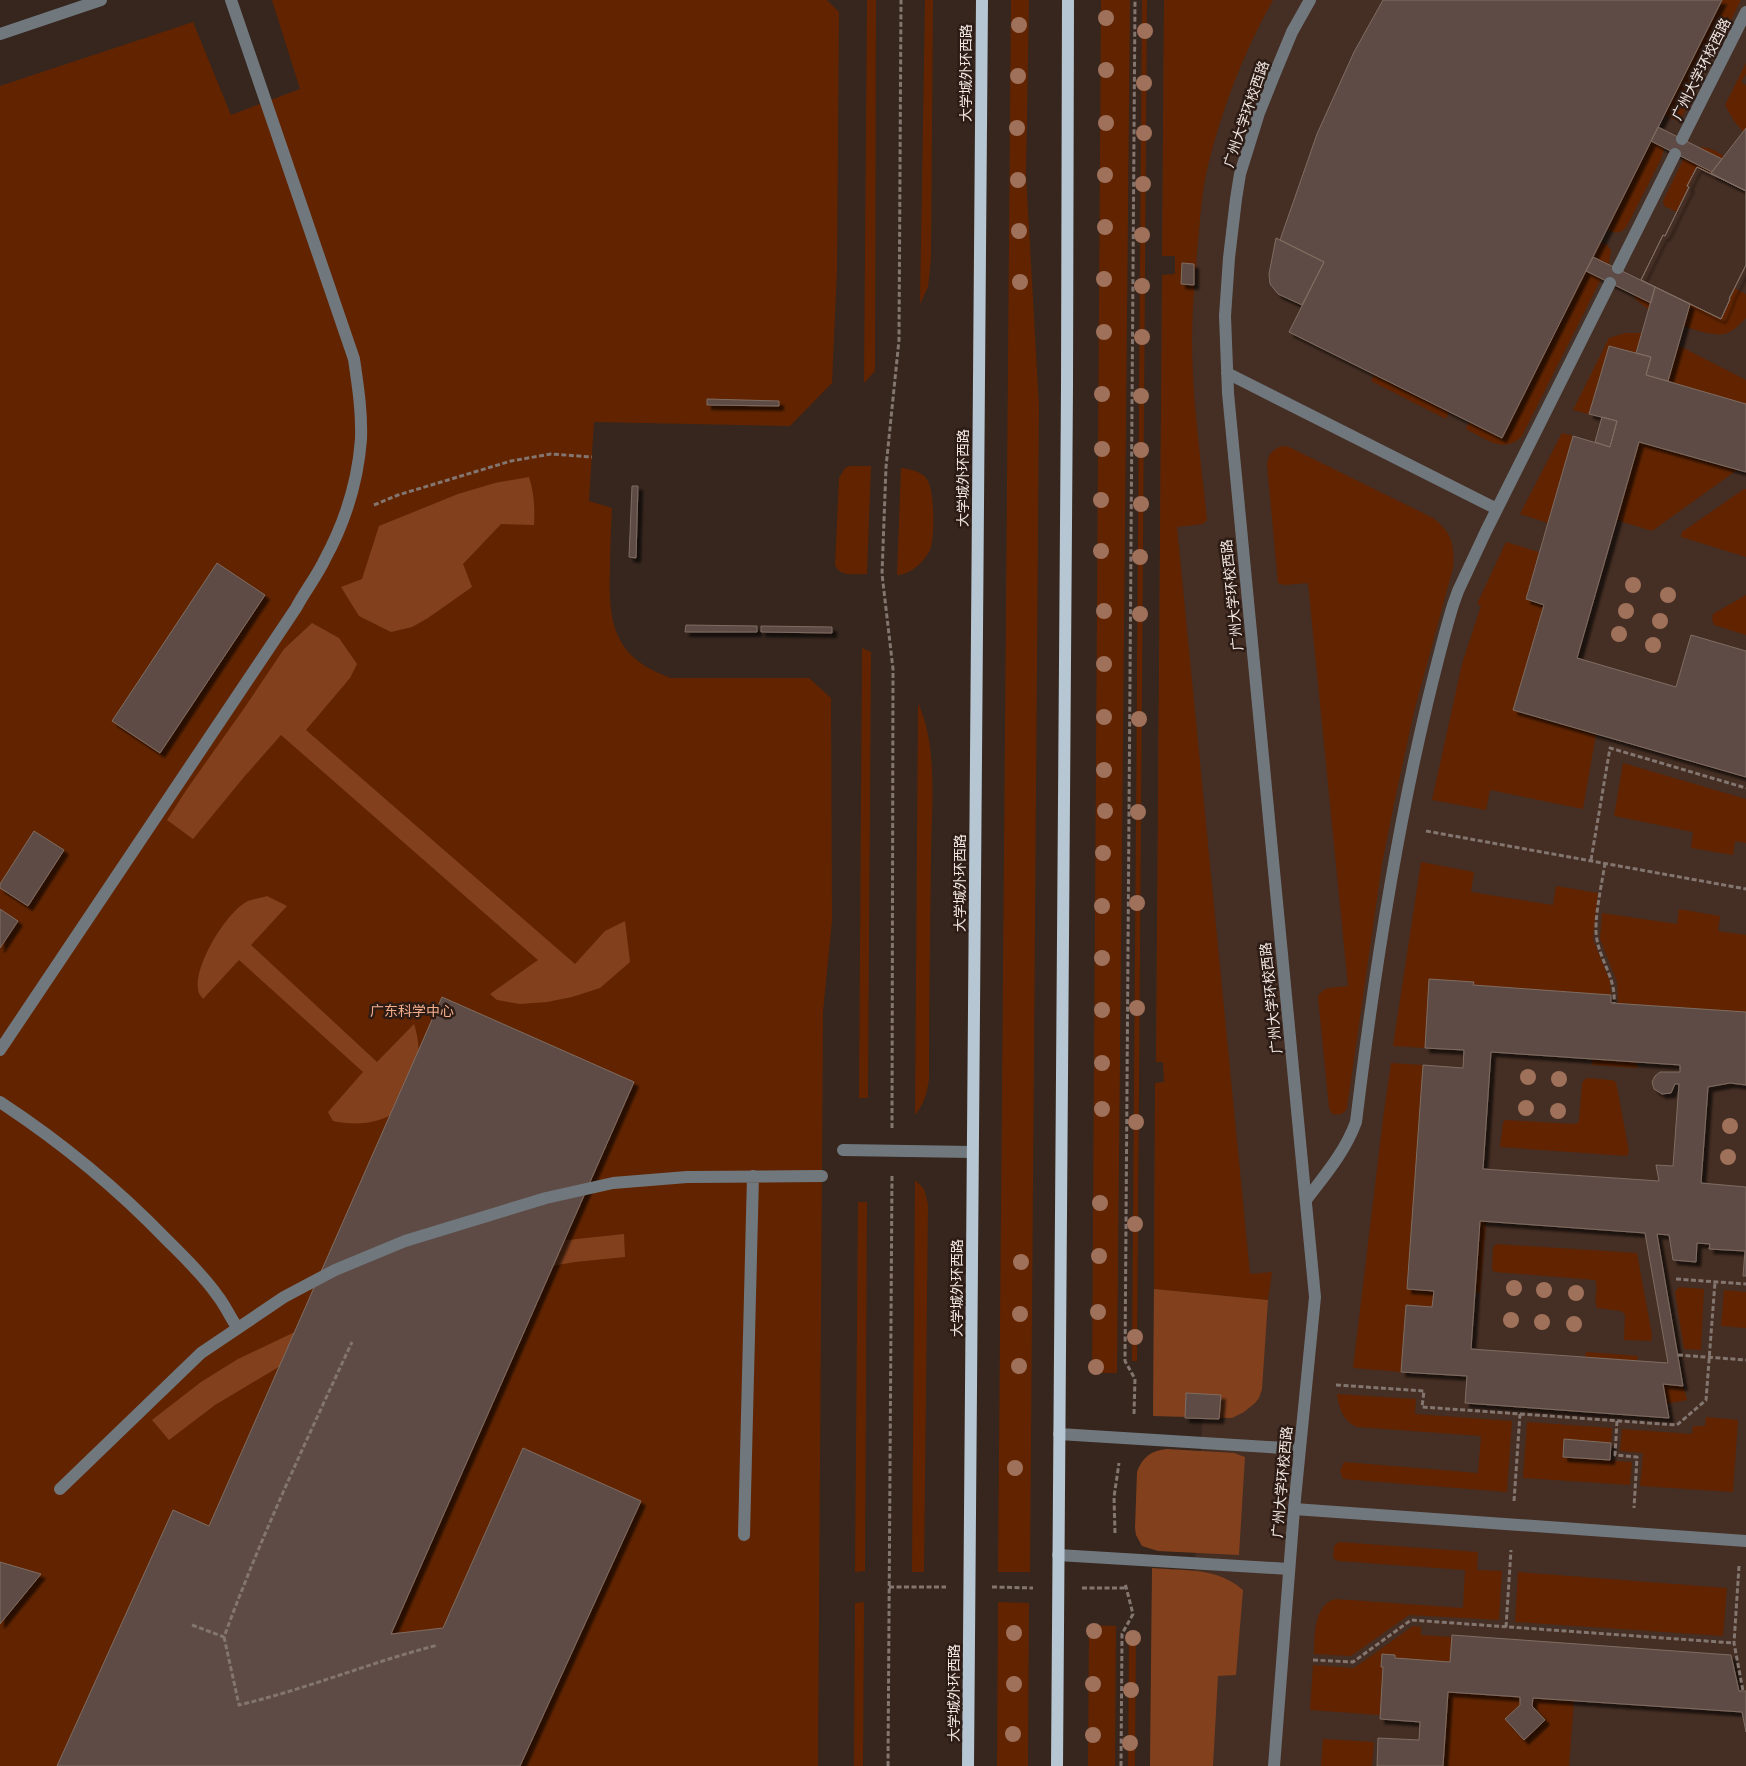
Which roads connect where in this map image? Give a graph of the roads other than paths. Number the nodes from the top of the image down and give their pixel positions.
1 (101, 0) edge
2 (231, 0) edge
3 (982, 0) edge
4 (1068, 0) edge
5 (1310, 0) edge
6 (1746, 12) edge
7 (0, 34) edge
8 (1682, 139) dead end
9 (1675, 154) dead end
10 (1618, 268) dead end
11 (1610, 283) dead end
12 (1227, 373) junction
13 (1497, 509) junction
14 (0, 1050) edge
15 (0, 1102) edge
16 (843, 1150) dead end
17 (972, 1152) junction
18 (754, 1176) junction
19 (822, 1176) dead end
20 (1306, 1200) junction
21 (237, 1328) junction
22 (1059, 1434) junction
23 (1300, 1449) junction
24 (60, 1488) dead end
25 (1294, 1509) junction
26 (744, 1535) dead end
27 (1744, 1541) edge
28 (1058, 1555) junction
29 (1289, 1569) junction
30 (968, 1766) edge
31 (1057, 1766) edge
32 (1274, 1766) edge

1 - 7 street
2 - 14 street
3 - 17 main road, 大学城外环西路
4 - 22 main road
5 - 12 street, 广州大学环校西路
6 - 8 street, 广州大学环校西路
9 - 10 street
11 - 13 street
12 - 13 street
12 - 20 street, 广州大学环校西路
13 - 20 street
15 - 21 street
16 - 17 street
17 - 30 main road, 大学城外环西路
18 - 19 street
18 - 21 street
18 - 26 street
20 - 23 street, 广州大学环校西路
21 - 24 street
22 - 23 street
22 - 28 main road
23 - 25 street, 广州大学环校西路
25 - 27 street
25 - 29 street, 广州大学环校西路
28 - 29 street
28 - 31 main road
29 - 32 street, 广州大学环校西路

